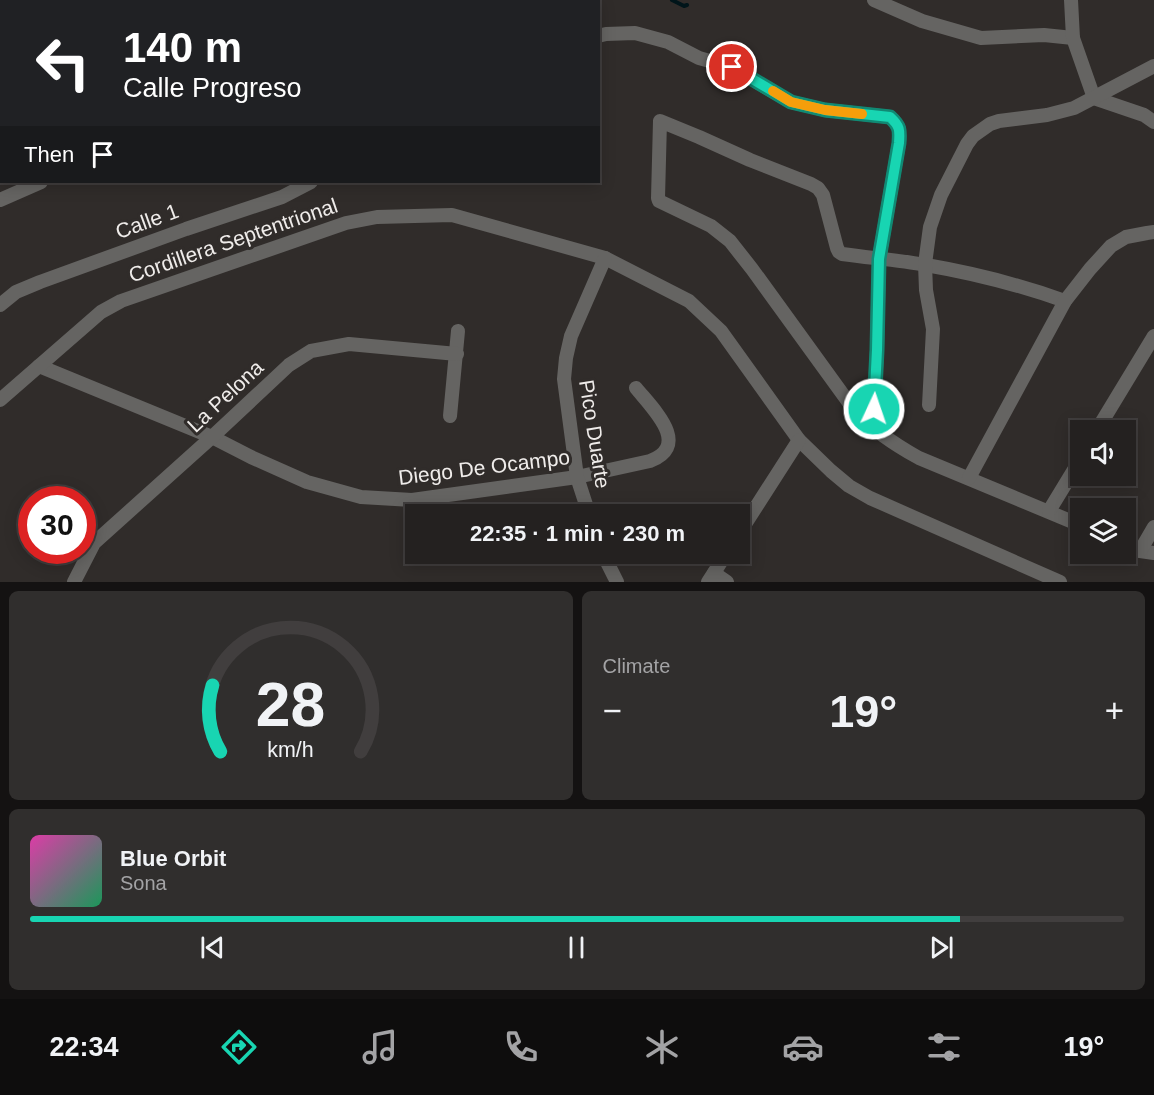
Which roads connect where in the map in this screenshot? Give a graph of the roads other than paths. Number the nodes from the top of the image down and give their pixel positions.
1 (874, 0) edge
2 (1071, 0) edge
3 (600, 36) edge
4 (1073, 38) junction
5 (1154, 66) edge
6 (1094, 98) junction
7 (1154, 122) edge
8 (39, 183) edge
9 (309, 183) edge
10 (0, 200) edge
11 (1154, 232) edge
12 (605, 258) junction
13 (879, 259) junction
14 (925, 264) junction
15 (1065, 301) junction
16 (0, 305) edge
17 (458, 331) dead end
18 (1154, 336) edge
19 (456, 354) junction
20 (39, 366) junction
21 (636, 388) dead end
22 (0, 400) edge
23 (929, 405) dead end
24 (450, 416) dead end
25 (1103, 420) edge
26 (873, 428) junction
27 (212, 437) junction
28 (799, 440) junction
29 (1070, 476) edge
30 (577, 477) junction
31 (969, 478) junction
32 (586, 504) edge
33 (1049, 511) junction
34 (750, 516) edge
35 (1070, 520) edge
36 (1154, 527) edge
37 (1147, 552) edge
38 (608, 564) edge
39 (719, 564) edge
40 (711, 577) edge
41 (74, 582) edge
42 (617, 582) edge
43 (727, 582) edge
44 (1060, 582) edge

1 - 4 street
2 - 4 street
3 - 13 street
4 - 6 street
5 - 6 street
6 - 7 street
6 - 14 street
8 - 10 street
9 - 16 street, Calle 1
11 - 15 street
12 - 20 street, Cordillera Septentrional
12 - 28 street, Cordillera Septentrional
12 - 30 street, Pico Duarte
13 - 14 street
13 - 26 street
13 - 26 street
14 - 15 street
14 - 23 street
15 - 31 street
17 - 19 street
18 - 25 street
19 - 24 street
19 - 27 street, La Pelona
20 - 22 street, Cordillera Septentrional
20 - 27 street, Diego De Ocampo
21 - 30 street, Diego De Ocampo
26 - 31 street
27 - 30 street, Diego De Ocampo
27 - 41 street, La Pelona
28 - 34 street
28 - 44 street, Cordillera Septentrional
29 - 33 street
30 - 32 street, Pico Duarte
31 - 33 street
33 - 35 street
36 - 37 street
38 - 42 street
39 - 40 street
40 - 43 street

